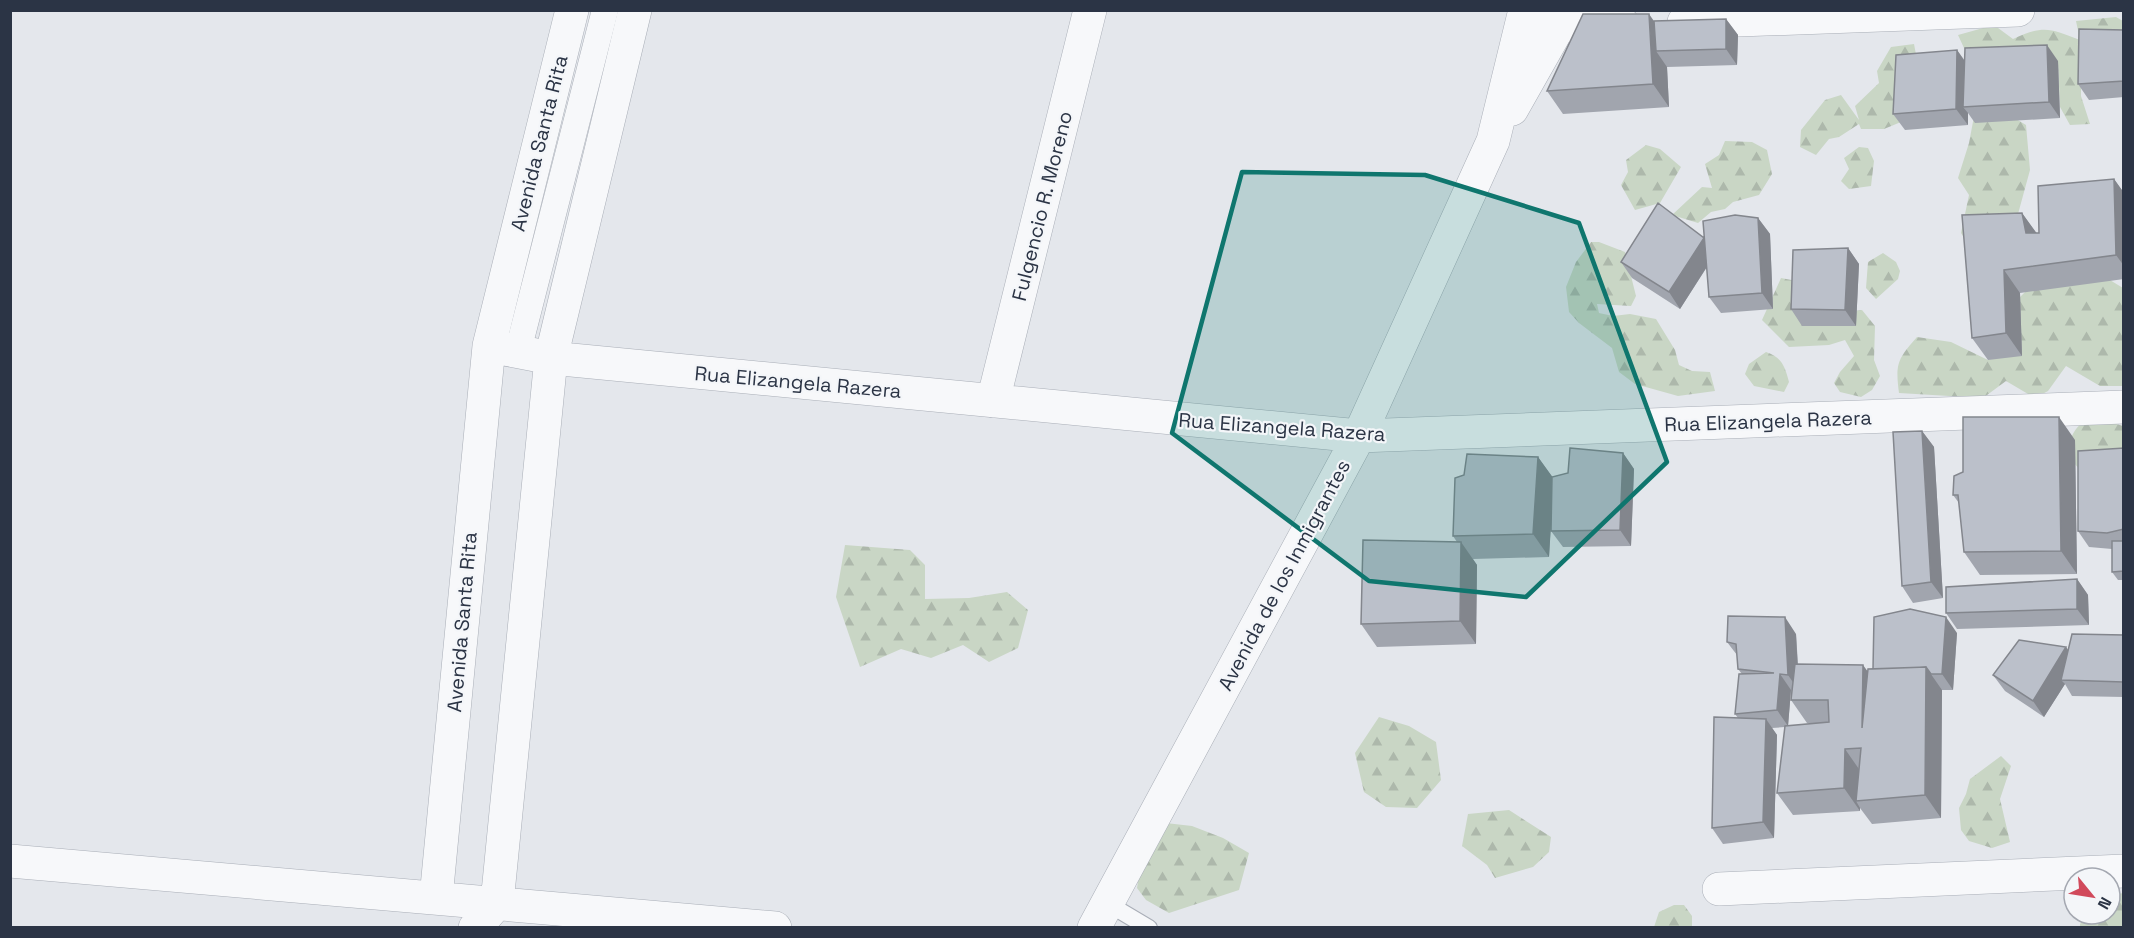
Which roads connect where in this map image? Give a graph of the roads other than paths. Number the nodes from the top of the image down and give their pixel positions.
1 (572, 10) edge
2 (605, 10) edge
3 (636, 10) edge
4 (1090, 10) edge
5 (1527, 10) edge
6 (2018, 10) edge
7 (1564, 18) edge
8 (1493, 141) junction
9 (503, 349) junction
10 (551, 358) junction
11 (993, 401) junction
12 (2124, 407) edge
13 (1359, 436) junction
14 (10, 861) edge
15 (2124, 871) edge
16 (1719, 889) dead end
17 (436, 898) junction
18 (497, 903) junction
19 (1101, 915) edge
20 (475, 927) edge
21 (775, 927) edge
22 (1149, 927) edge

1 - 9 street, Avenida Santa Rita
2 - 9 street
3 - 10 street
4 - 11 street, Fulgencio R. Moreno
5 - 7 street
5 - 8 street, Avenida de los Inmigrantes
6 - 7 street
7 - 8 street
8 - 13 street, Avenida de los Inmigrantes
9 - 10 street
9 - 17 street, Avenida Santa Rita
10 - 11 street, Rua Elizangela Razera
10 - 18 street
11 - 13 street, Rua Elizangela Razera
12 - 13 street, Rua Elizangela Razera
13 - 19 street, Avenida de los Inmigrantes
14 - 17 street
15 - 16 street
17 - 18 street
18 - 20 street
18 - 21 street
19 - 22 lane

